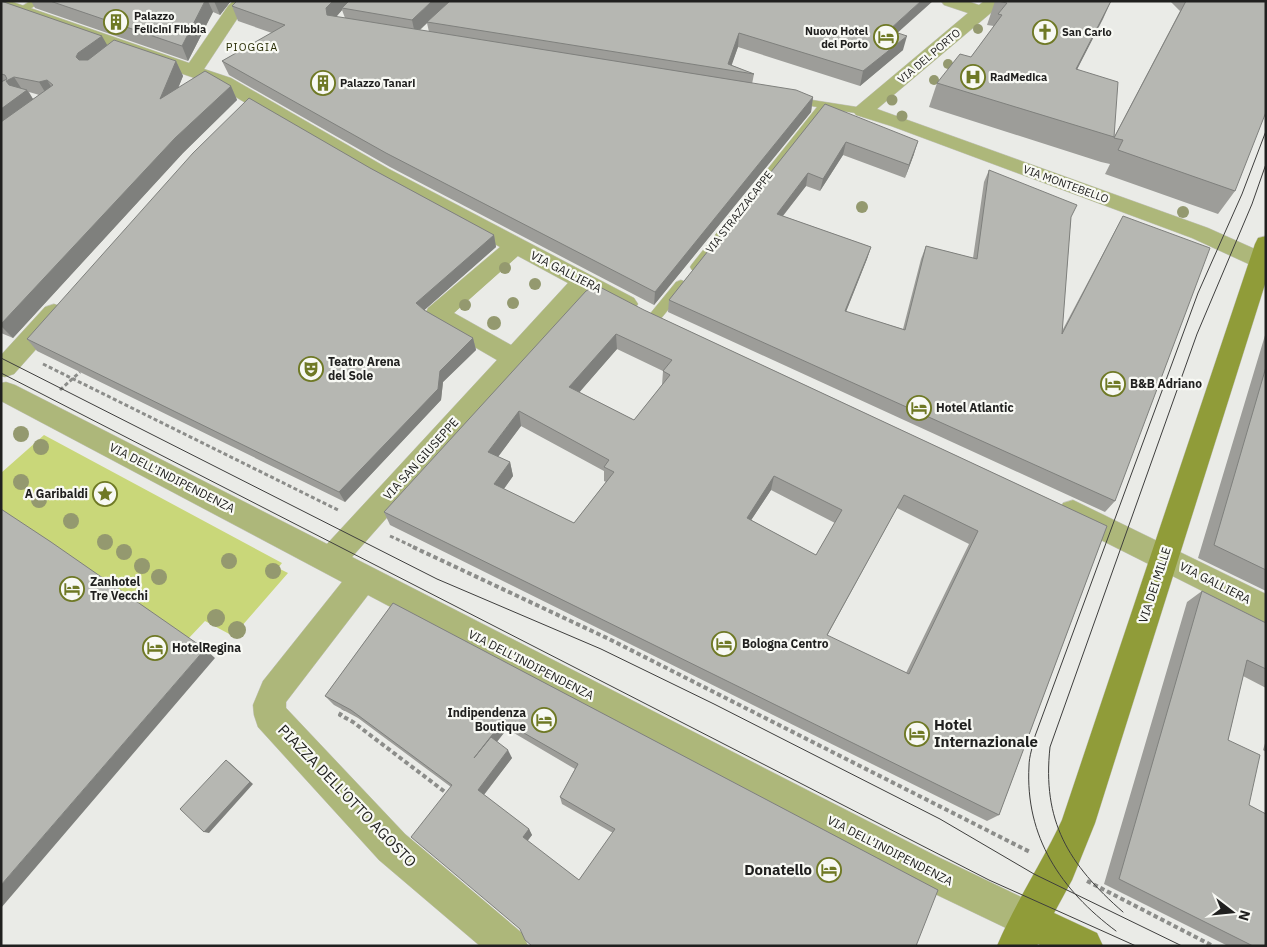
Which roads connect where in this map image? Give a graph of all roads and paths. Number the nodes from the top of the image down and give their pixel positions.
1 (37, 1) edge
2 (243, 1) edge
3 (950, 1) edge
4 (1, 4) edge
5 (988, 6) edge
6 (21, 11) junction
7 (193, 70) junction
8 (254, 98) junction
9 (785, 99) edge
10 (824, 105) junction
11 (863, 111) junction
12 (234, 116) edge
13 (515, 246) junction
14 (1264, 256) edge
15 (583, 282) junction
16 (67, 299) edge
17 (663, 322) joint
18 (520, 350) junction
19 (7, 374) edge
20 (1054, 503) edge
21 (364, 523) junction
22 (1164, 558) junction
23 (331, 560) junction
24 (363, 578) junction
25 (1266, 609) edge
26 (349, 702) edge
27 (453, 798) edge
28 (1059, 867) junction
29 (1022, 933) edge
30 (509, 946) edge
31 (1084, 946) edge
32 (1213, 946) edge

1 - 6 lane
2 - 7 street
3 - 5 street
4 - 6 street, VIA GALLIERA
5 - 11 street, VIA DEL PORTO
6 - 7 street, VIA GALLIERA
7 - 8 street, VIA GALLIERA
8 - 12 street
8 - 13 street, VIA GALLIERA
9 - 10 lane
10 - 11 lane
10 - 17 lane, VIA STRAZZACAPPE
11 - 14 street, VIA MONTEBELLO
13 - 15 street, VIA GALLIERA
13 - 18 street
14 - 22 street, VIA DEI MILLE
15 - 17 street, VIA GALLIERA
15 - 18 street, VIA SAN GIUSEPPE
16 - 19 street
18 - 21 street, VIA SAN GIUSEPPE
19 - 21 path
19 - 23 street, VIA DELL'INDIPENDENZA
20 - 22 street, VIA GALLIERA
21 - 23 street, VIA SAN GIUSEPPE
21 - 28 path
22 - 25 street, VIA GALLIERA
22 - 28 street, VIA DEI MILLE
23 - 24 street, VIA DELL'INDIPENDENZA
24 - 29 street, VIA DELL'INDIPENDENZA
24 - 30 street, PIAZZA DELL'OTTO AGOSTO
26 - 27 path
28 - 29 street, VIA DEI MILLE
28 - 32 path
29 - 31 street, VIA DELL'INDIPENDENZA

